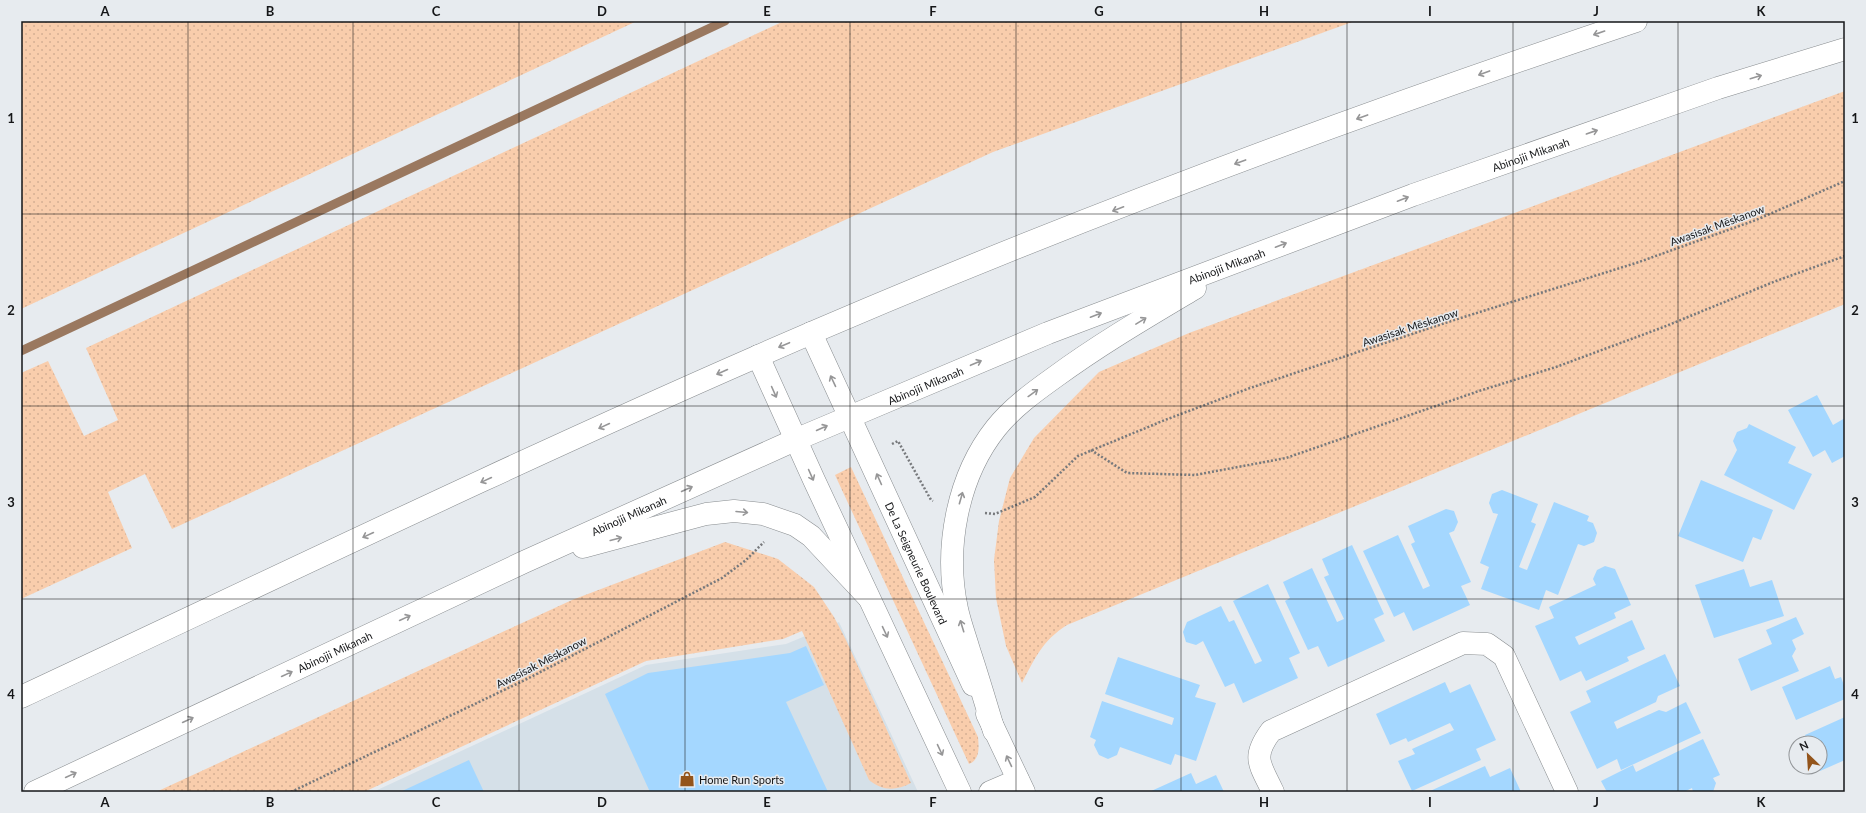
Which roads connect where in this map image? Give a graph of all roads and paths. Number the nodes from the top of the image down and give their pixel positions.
1 (1636, 21) edge
2 (1845, 49) edge
3 (1845, 181) edge
4 (1845, 256) edge
5 (1245, 258) junction
6 (811, 333) junction
7 (758, 356) junction
8 (849, 416) junction
9 (795, 440) junction
10 (1091, 450) junction
11 (995, 514) dead end
12 (779, 519) junction
13 (524, 562) junction
14 (868, 597) junction
15 (21, 697) edge
16 (994, 731) junction
17 (1021, 786) edge
18 (35, 792) edge
19 (290, 792) edge
20 (960, 792) edge
21 (990, 792) edge
22 (1273, 792) edge
23 (1567, 792) edge

1 -> 6 main road
5 -> 2 main road, Abinojii Mikanah
3 - 10 path, Awasisak Mēskanow
4 - 10 path
8 -> 5 main road, Abinojii Mikanah
16 -> 5 main road
6 -> 7 main road
8 -> 6 main road, De La Seigneurie Boulevard
7 -> 9 main road
7 -> 15 main road
9 -> 8 main road, Abinojii Mikanah
16 -> 8 main road, De La Seigneurie Boulevard
13 -> 9 main road, Abinojii Mikanah
9 -> 14 main road
10 - 11 path, Awasisak Mēskanow
13 -> 12 main road
12 - 14 main road
12 - 19 path, Awasisak Mēskanow
18 -> 13 main road, Abinojii Mikanah
14 -> 20 main road
17 -> 16 main road, De La Seigneurie Boulevard
17 - 21 main road
22 - 23 main road

